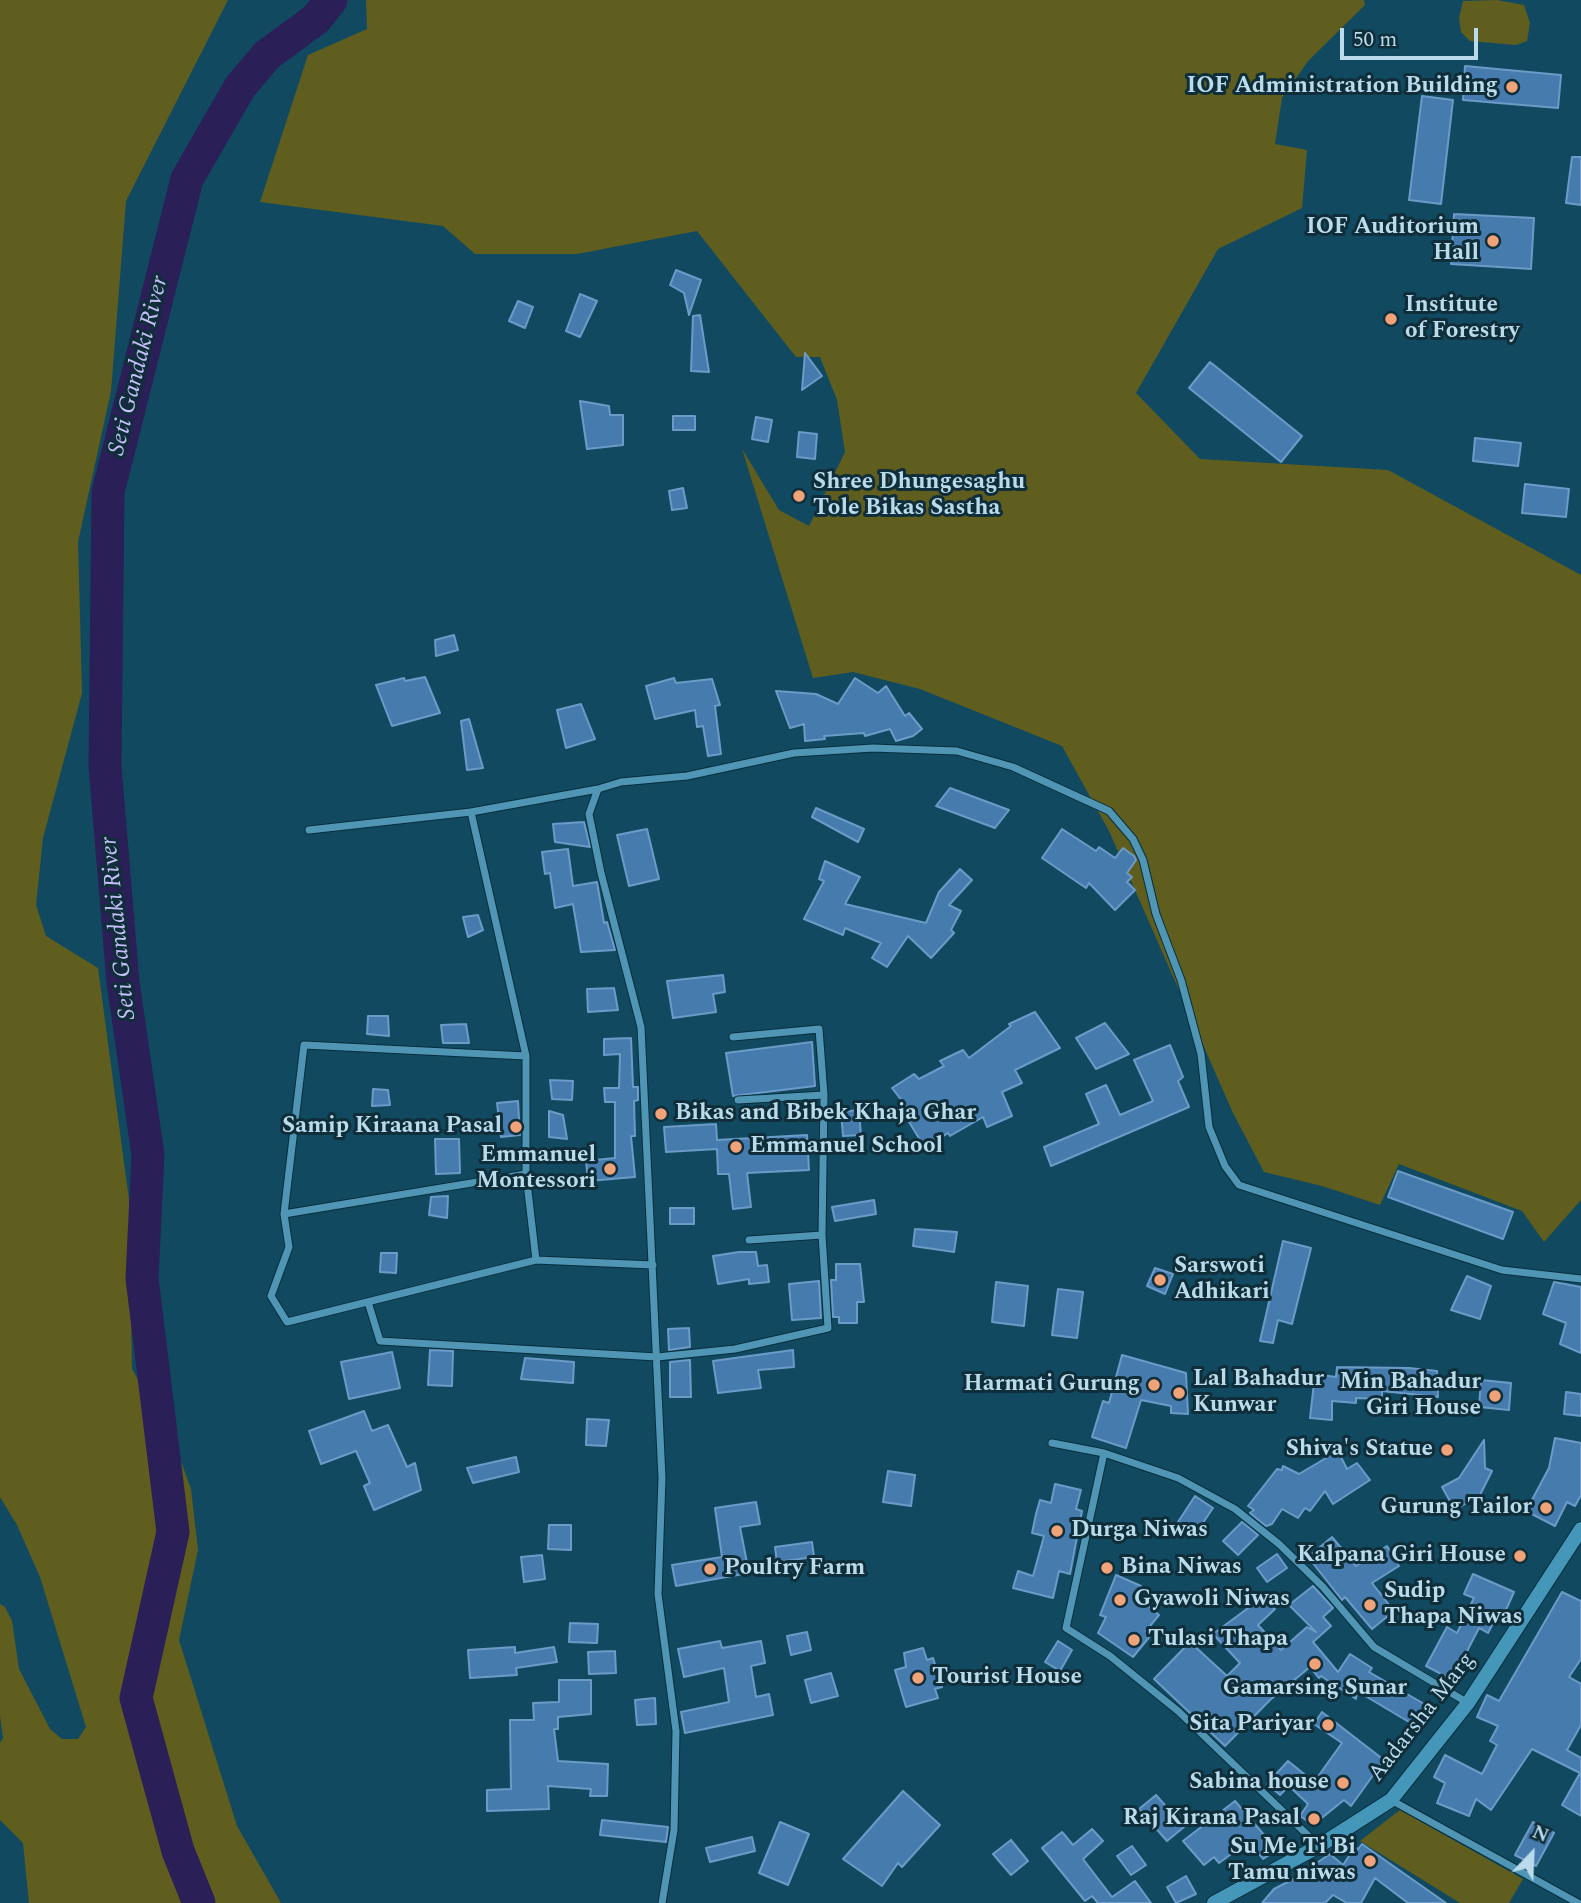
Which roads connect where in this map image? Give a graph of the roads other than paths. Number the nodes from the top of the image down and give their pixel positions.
1 (598, 789) junction
2 (471, 812) junction
3 (309, 830) dead end
4 (733, 1037) dead end
5 (526, 1056) junction
6 (824, 1095) junction
7 (738, 1100) dead end
8 (526, 1174) junction
9 (284, 1214) junction
10 (821, 1235) junction
11 (750, 1240) dead end
12 (536, 1260) junction
13 (653, 1265) junction
14 (1581, 1279) edge
15 (368, 1302) junction
16 (657, 1357) junction
17 (1052, 1443) dead end
18 (1104, 1453) junction
19 (1581, 1528) edge
20 (1468, 1703) junction
21 (1391, 1800) junction
22 (1319, 1846) junction
23 (1221, 1902) edge
24 (662, 1903) edge
25 (1578, 1903) edge

1 - 2 street
1 - 13 street
1 - 14 street
2 - 3 street
2 - 5 street
4 - 6 street
5 - 8 street
5 - 9 street
6 - 7 street
6 - 10 street
8 - 9 street
8 - 12 street
9 - 15 street
10 - 11 street
10 - 16 street
12 - 13 street
12 - 15 street
13 - 16 street
15 - 16 street
16 - 24 street
17 - 18 street
18 - 20 street
18 - 22 street
19 - 20 main road, Aadarsha Marg
20 - 21 main road, Aadarsha Marg
21 - 22 main road, Aadarsha Marg
21 - 25 street
22 - 23 main road, Aadarsha Marg

